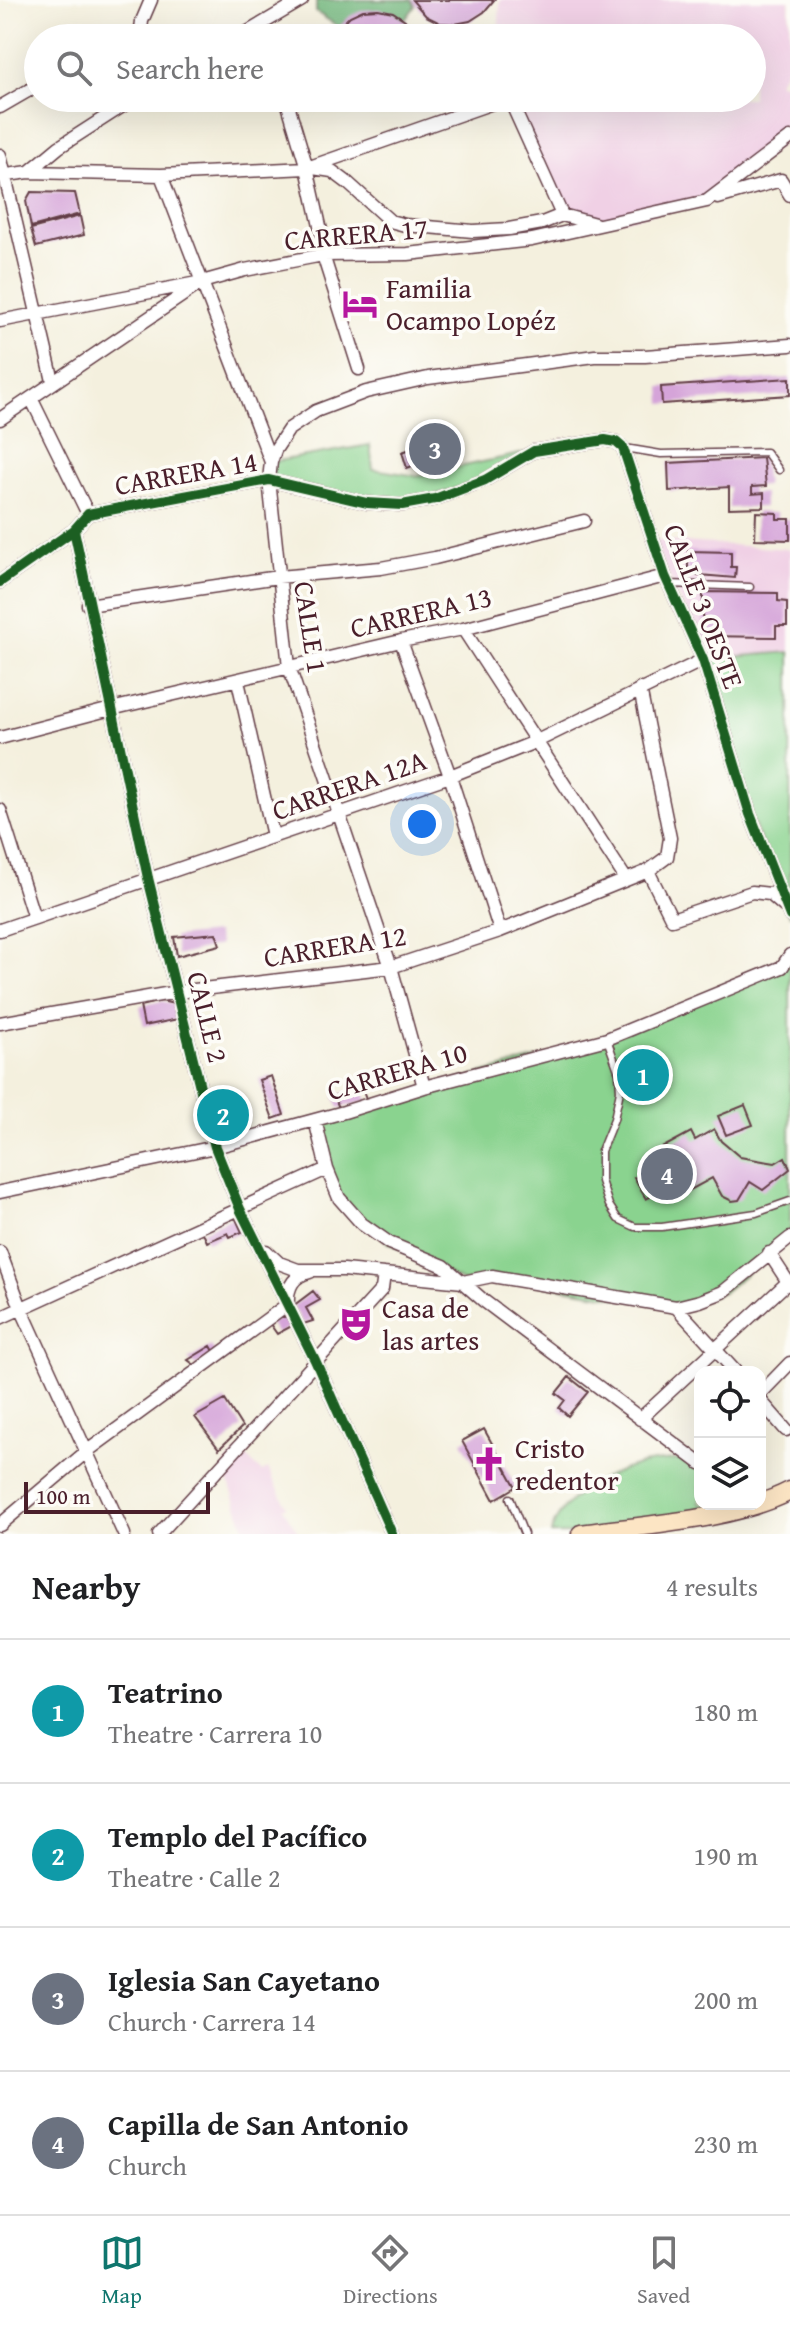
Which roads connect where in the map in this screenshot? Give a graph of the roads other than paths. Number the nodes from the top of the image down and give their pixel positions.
1 (151, 0) edge
2 (302, 0) edge
3 (264, 23) edge
4 (142, 24) edge
5 (24, 93) edge
6 (0, 107) edge
7 (113, 112) edge
8 (290, 112) edge
9 (469, 112) edge
10 (515, 112) edge
11 (790, 138) edge
12 (0, 155) edge
13 (307, 168) junction
14 (29, 172) junction
15 (161, 175) junction
16 (2, 176) edge
17 (790, 195) edge
18 (707, 201) junction
19 (562, 215) junction
20 (602, 225) junction
21 (322, 235) dead end
22 (323, 255) junction
23 (202, 282) junction
24 (36, 313) junction
25 (0, 321) edge
26 (790, 345) edge
27 (359, 369) dead end
28 (53, 381) junction
29 (31, 398) junction
30 (0, 419) edge
31 (623, 448) junction
32 (271, 462) junction
33 (779, 470) dead end
34 (269, 480) junction
35 (88, 514) junction
36 (584, 521) dead end
37 (74, 530) junction
38 (278, 577) junction
39 (667, 580) junction
40 (0, 582) edge
41 (750, 587) dead end
42 (88, 605) junction
43 (463, 629) junction
44 (401, 641) junction
45 (703, 660) junction
46 (289, 667) junction
47 (238, 681) junction
48 (640, 689) junction
49 (111, 709) junction
50 (0, 738) edge
51 (535, 742) junction
52 (450, 776) junction
53 (0, 810) edge
54 (339, 813) junction
55 (273, 836) junction
56 (648, 871) junction
57 (148, 878) junction
58 (626, 879) junction
59 (789, 910) edge
60 (34, 918) junction
61 (0, 930) edge
62 (500, 931) junction
63 (790, 955) edge
64 (391, 967) junction
65 (177, 992) junction
66 (0, 1023) edge
67 (607, 1039) junction
68 (424, 1087) junction
69 (315, 1120) junction
70 (215, 1147) junction
71 (327, 1169) junction
72 (0, 1192) edge
73 (790, 1201) edge
74 (240, 1209) junction
75 (790, 1238) edge
76 (261, 1246) junction
77 (0, 1252) edge
78 (769, 1253) junction
79 (313, 1271) junction
80 (384, 1274) junction
81 (463, 1282) junction
82 (789, 1283) edge
83 (288, 1304) junction
84 (676, 1307) junction
85 (21, 1308) junction
86 (0, 1318) edge
87 (716, 1350) junction
88 (315, 1360) junction
89 (790, 1363) edge
90 (731, 1366) edge
91 (766, 1388) edge
92 (766, 1407) edge
93 (640, 1419) junction
94 (786, 1430) dead end
95 (86, 1452) junction
96 (694, 1459) edge
97 (790, 1491) edge
98 (510, 1498) dead end
99 (766, 1500) edge
100 (727, 1510) edge
101 (0, 1525) edge
102 (124, 1534) edge
103 (159, 1534) edge
104 (392, 1534) edge
105 (524, 1534) edge
106 (581, 1534) edge

1 - 4 street
2 - 3 street
5 - 6 street
7 - 14 street
8 - 13 street
9 - 13 street
10 - 19 street
11 - 18 street, CARRERA 17
12 - 16 street
13 - 15 street
13 - 19 street
13 - 21 street
14 - 15 street
14 - 16 street
15 - 23 street, CALLE 1
16 - 24 street
17 - 18 street, CARRERA 17
18 - 20 street, CARRERA 17
19 - 20 street
20 - 22 street, CARRERA 17
22 - 23 street, CARRERA 17
22 - 27 street
23 - 24 street
23 - 28 street, CARRERA 17
23 - 32 street, CALLE 1
24 - 25 street
24 - 28 street
26 - 32 street, CARRERA 14
28 - 29 street, CARRERA 17
29 - 30 street, CARRERA 17
29 - 35 street
31 - 33 lane
31 - 34 street, CARRERA 14
31 - 39 street, CALLE 3 OESTE
32 - 34 street, CALLE 1
34 - 35 street, CARRERA 14
34 - 38 street, CALLE 1
35 - 37 street, CARRERA 14
36 - 38 street
37 - 40 street, CARRERA 14
37 - 42 street, CALLE 2
38 - 42 street
38 - 46 street, CALLE 1
39 - 41 lane
39 - 43 street, CARRERA 13
39 - 45 street, CALLE 3 OESTE
42 - 49 street, CALLE 2
43 - 44 street, CARRERA 13
43 - 51 street
44 - 46 street, CARRERA 13
44 - 52 street
45 - 48 street, CARRERA 12A
45 - 59 street, CALLE 3 OESTE
46 - 47 street, CARRERA 13
46 - 54 street, CALLE 1
47 - 49 street, CARRERA 13
47 - 55 street
48 - 51 street, CARRERA 12A
48 - 56 street, CARRERA 12
49 - 50 street, CARRERA 13
49 - 57 street, CALLE 2
51 - 52 street, CARRERA 12A
51 - 58 street
52 - 54 street, CARRERA 12A
52 - 62 street
53 - 60 street
54 - 55 street, CARRERA 12A
54 - 64 street, CALLE 1
55 - 57 street, CARRERA 12A
56 - 58 street, CARRERA 12
56 - 59 street
57 - 60 street, CARRERA 12A
57 - 65 street, CALLE 2
58 - 62 street, CARRERA 12
60 - 61 street, CARRERA 12A
62 - 64 street, CARRERA 12
63 - 67 street, CARRERA 10
64 - 65 street, CARRERA 12
64 - 68 street, CALLE 1
65 - 66 street, CARRERA 12
65 - 70 street, CALLE 2
67 - 68 street, CARRERA 10
67 - 73 lane
68 - 69 street, CARRERA 10
69 - 70 street, CARRERA 10
69 - 71 street
70 - 72 street, CARRERA 10
70 - 74 street, CALLE 2
71 - 74 street
71 - 81 street
74 - 76 street, CALLE 2
74 - 85 street
75 - 78 street
76 - 79 street
76 - 83 street, CALLE 2
77 - 85 street
78 - 82 street
78 - 84 street
79 - 80 street
79 - 83 street
80 - 81 street
80 - 88 street
81 - 84 street
81 - 93 street
82 - 87 street
83 - 88 street, CALLE 2
83 - 95 street
84 - 87 street
85 - 86 street
85 - 95 street
87 - 90 street
87 - 93 street
88 - 103 street
88 - 104 street, CALLE 2
89 - 91 street
92 - 94 street
93 - 96 street
95 - 101 street
95 - 102 street
97 - 99 main road
98 - 105 lane
100 - 106 main road

